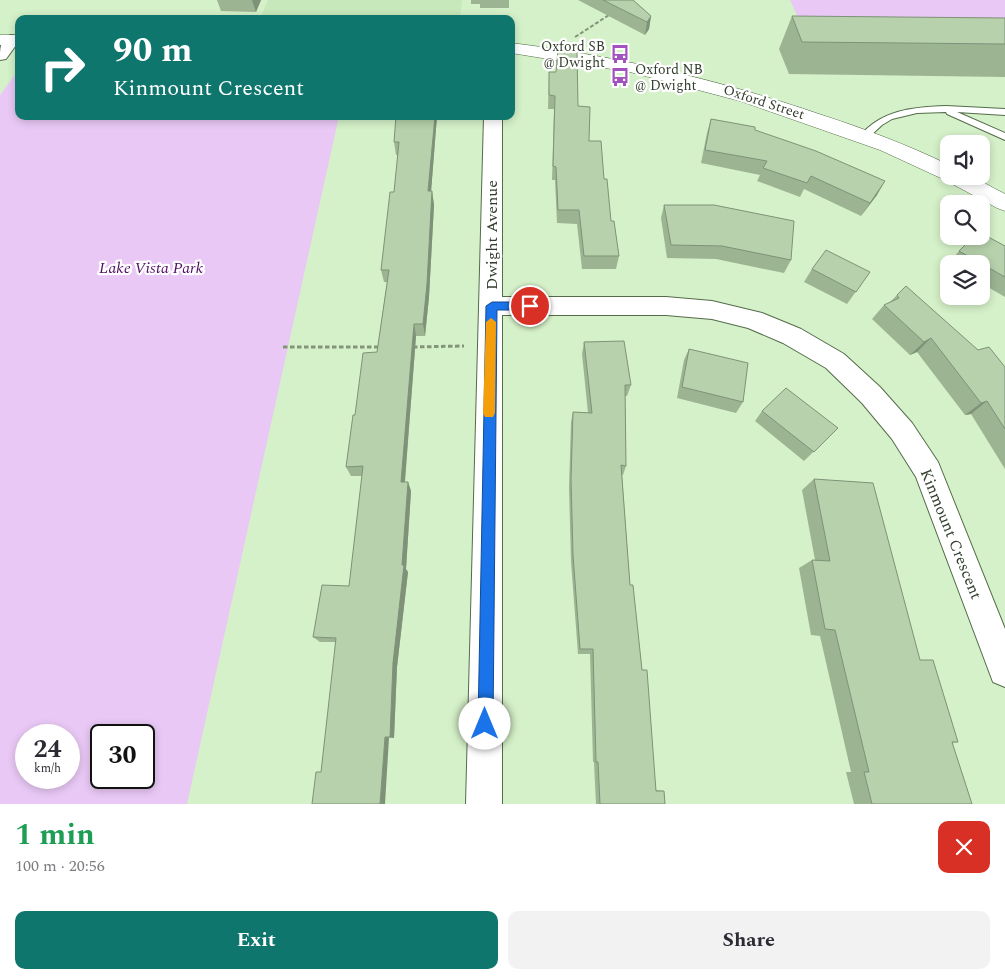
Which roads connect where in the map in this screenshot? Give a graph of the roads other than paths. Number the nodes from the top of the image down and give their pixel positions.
1 (10, 40) edge
2 (515, 48) edge
3 (0, 55) edge
4 (943, 109) junction
5 (1005, 112) edge
6 (493, 120) edge
7 (864, 137) junction
8 (1005, 137) edge
9 (940, 170) edge
10 (970, 185) edge
11 (1005, 203) edge
12 (492, 306) junction
13 (1005, 670) edge
14 (484, 804) edge

1 - 3 street
2 - 7 street, Oxford Street
4 - 5 lane
4 - 7 lane
4 - 8 lane
6 - 12 street, Dwight Avenue
7 - 9 street, Oxford Street
10 - 11 street
12 - 13 street, Kinmount Crescent
12 - 14 street, Dwight Avenue

